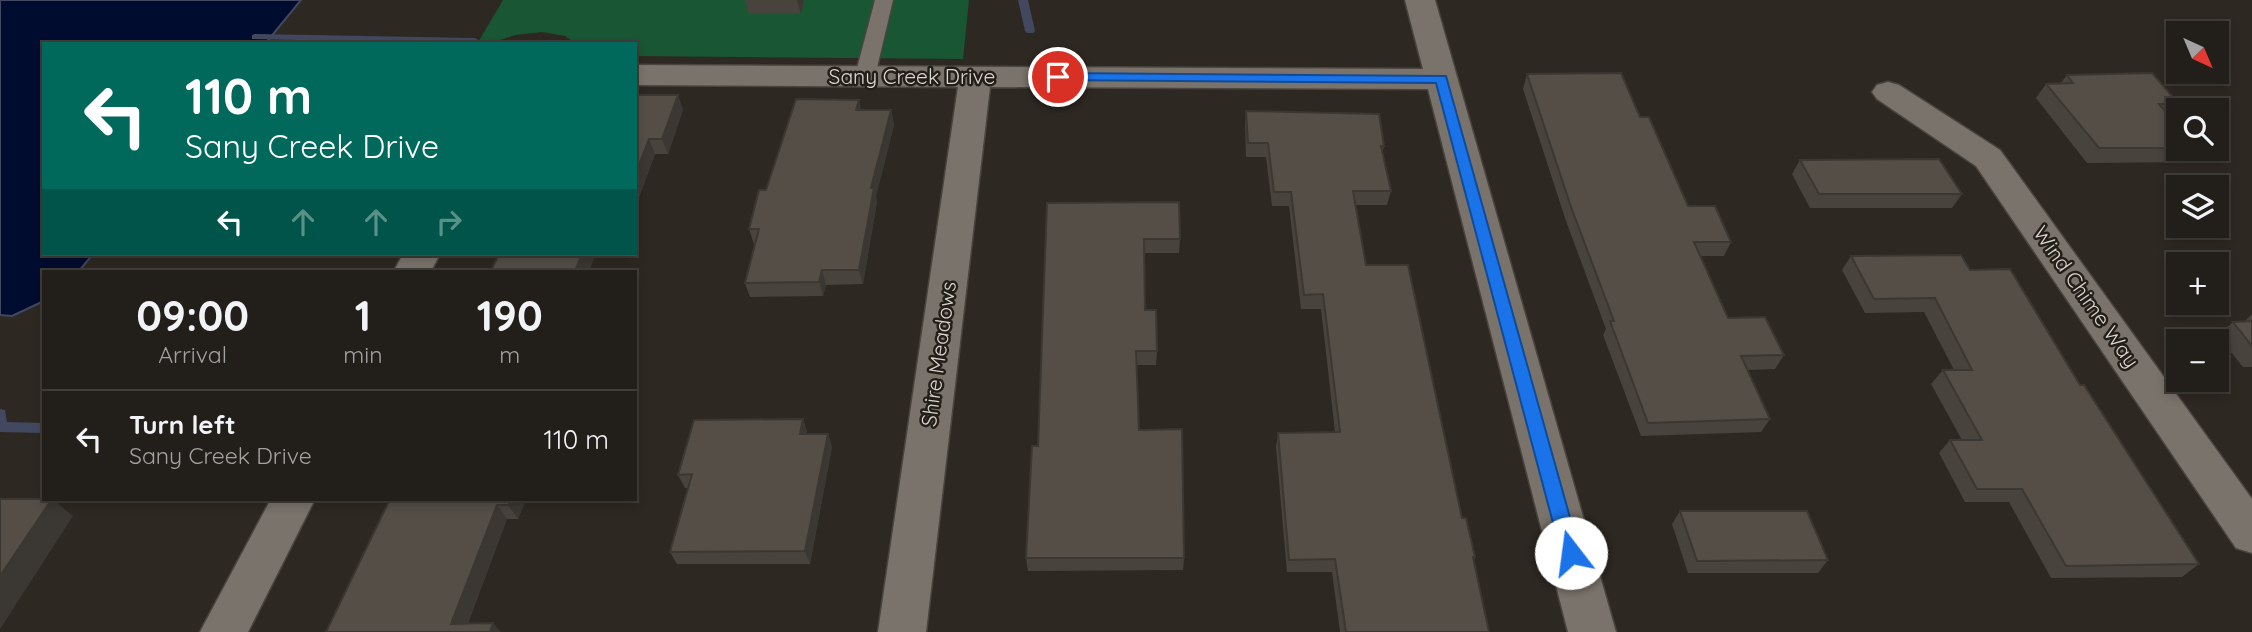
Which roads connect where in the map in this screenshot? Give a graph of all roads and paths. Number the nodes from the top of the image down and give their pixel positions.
1 (884, 0) edge
2 (1420, 0) edge
3 (637, 75) edge
4 (865, 76) junction
5 (975, 77) junction
6 (1442, 79) junction
7 (1888, 92) dead end
8 (292, 501) edge
9 (2252, 534) edge
10 (224, 632) edge
11 (902, 632) edge
12 (1592, 632) edge

1 - 4 lane
2 - 6 street
3 - 4 street, Sany Creek Drive
4 - 5 street, Sany Creek Drive
5 - 6 street, Sany Creek Drive
5 - 11 street, Shire Meadows
6 - 12 street
7 - 9 street, Wind Chime Way
8 - 10 street

